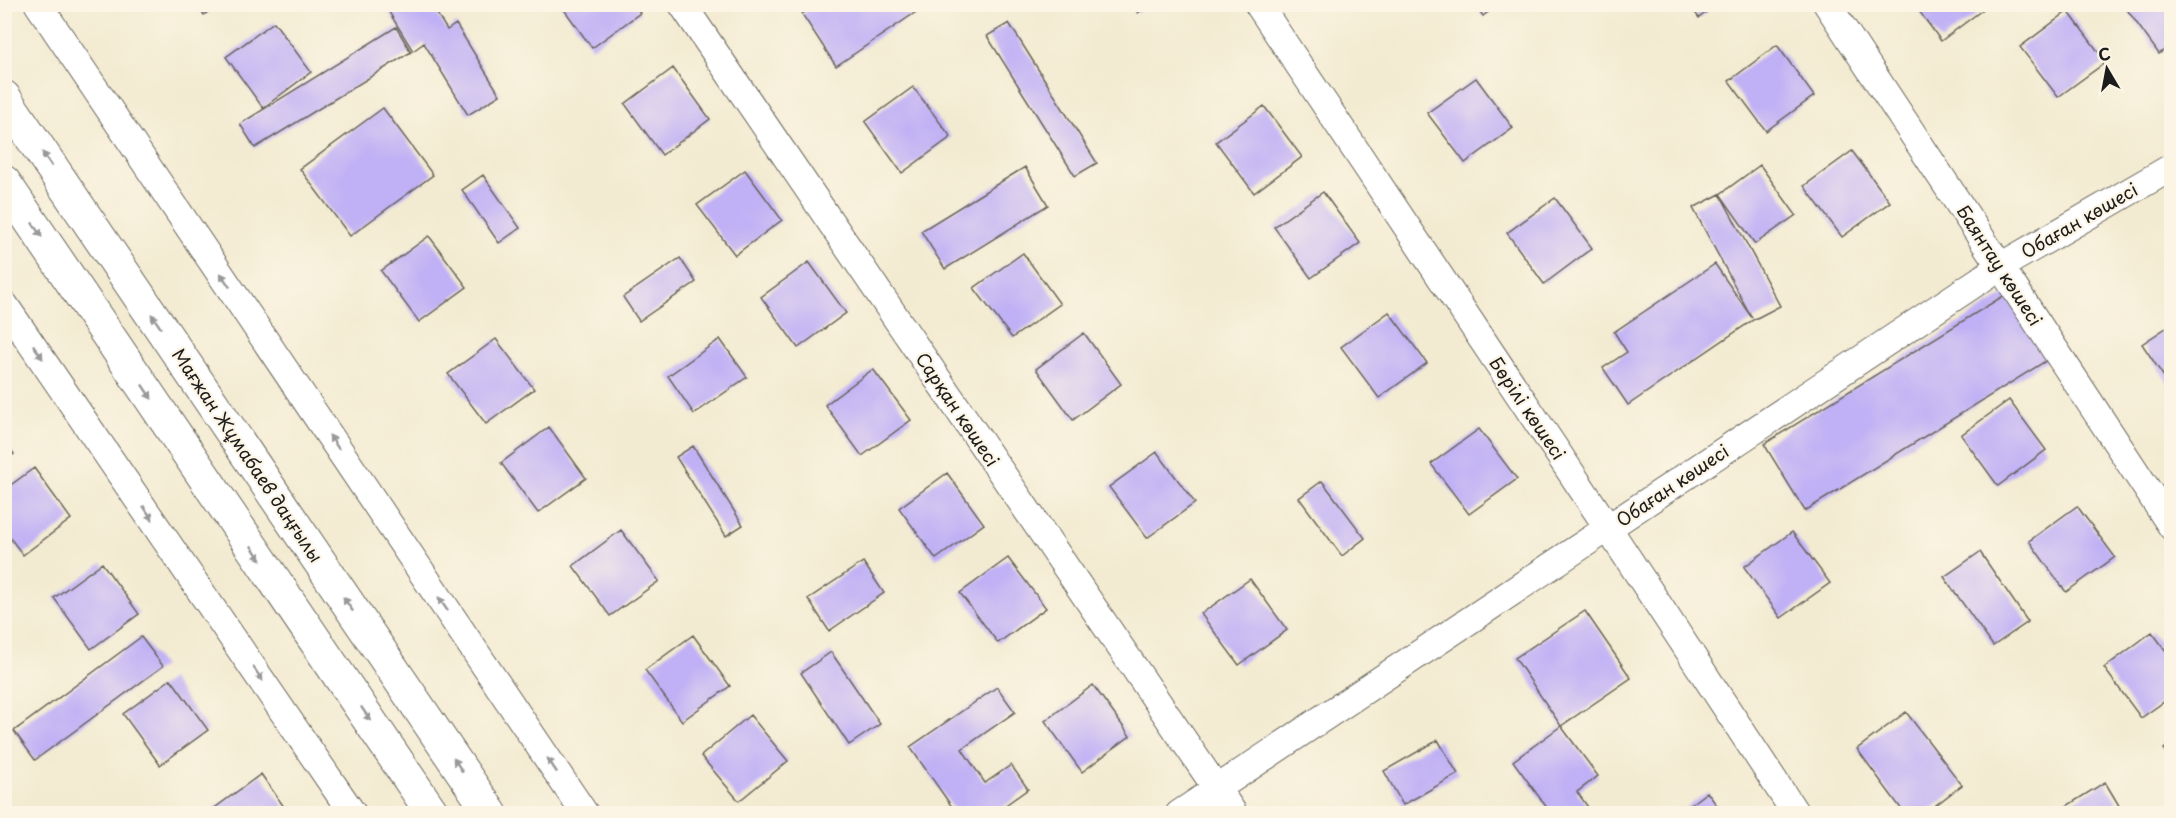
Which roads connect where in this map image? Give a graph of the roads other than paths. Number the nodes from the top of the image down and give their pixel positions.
1 (38, 4) edge
2 (682, 4) edge
3 (1258, 4) edge
4 (1827, 4) edge
5 (4, 97) edge
6 (2172, 166) edge
7 (4, 182) edge
8 (2001, 266) junction
9 (4, 304) edge
10 (2172, 527) edge
11 (1608, 528) junction
12 (1217, 789) junction
13 (354, 813) edge
14 (433, 813) edge
15 (491, 813) edge
16 (585, 813) edge
17 (1179, 813) edge
18 (1233, 813) edge
19 (1796, 813) edge

16 -> 1 street
2 - 12 street, Сарқан көшесі
3 - 11 street, Бөрілі көшесі
4 - 8 street, Баянтау көшесі
15 -> 5 main road, Мағжан Жұмабаев даңғылы
6 - 8 street, Обаған көшесі
7 -> 14 main road
8 - 10 street, Баянтау көшесі
8 - 11 street, Обаған көшесі
9 -> 13 street
11 - 12 street, Обаған көшесі
11 - 19 street, Бөрілі көшесі
12 - 17 street, Обаған көшесі
12 - 18 street, Сарқан көшесі

